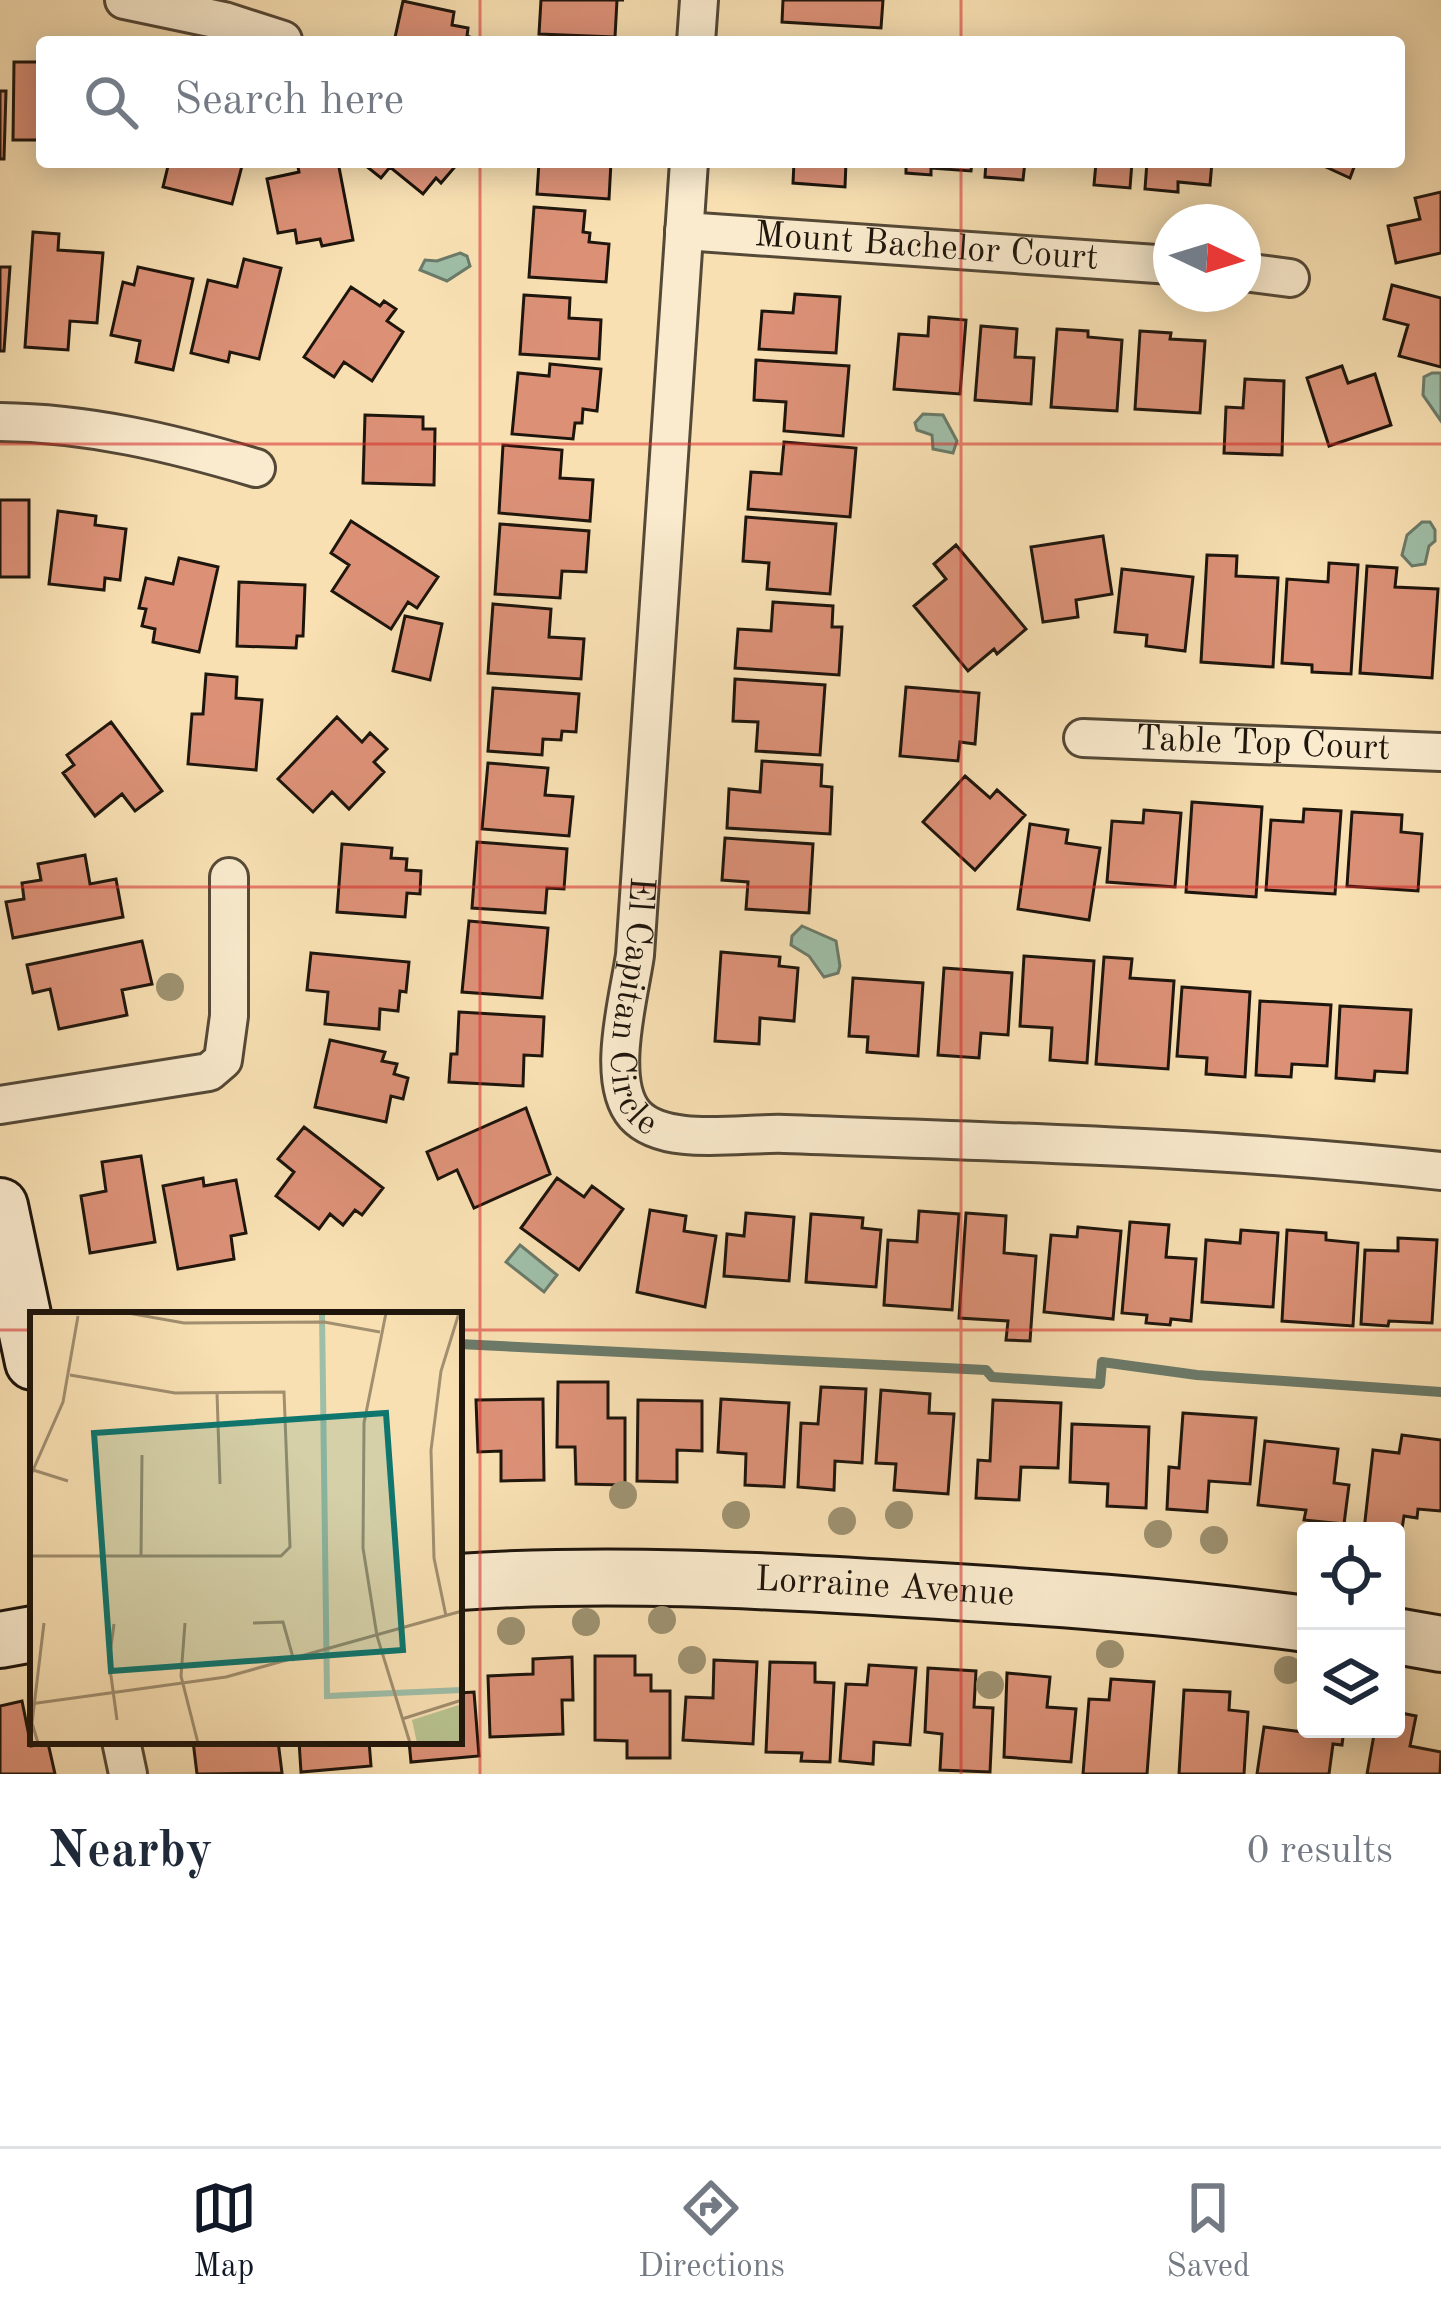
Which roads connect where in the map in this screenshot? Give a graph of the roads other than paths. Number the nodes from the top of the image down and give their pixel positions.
1 (124, 0) edge
2 (699, 0) edge
3 (271, 36) edge
4 (696, 36) edge
5 (689, 168) edge
6 (684, 231) junction
7 (1153, 264) edge
8 (1261, 274) edge
9 (1291, 278) dead end
10 (0, 422) edge
11 (256, 468) dead end
12 (1083, 738) dead end
13 (1441, 752) edge
14 (229, 877) dead end
15 (0, 1106) edge
16 (1441, 1171) edge
17 (0, 1206) edge
18 (30, 1348) edge
19 (462, 1582) edge
20 (1297, 1623) edge
21 (30, 1635) edge
22 (1405, 1638) edge
23 (0, 1640) edge
24 (1441, 1644) edge
25 (123, 1744) edge
26 (128, 1774) edge

1 - 3 street
2 - 4 street
5 - 6 street, El Capitan Circle
6 - 7 street, Mount Bachelor Court
6 - 16 street, El Capitan Circle
8 - 9 street
10 - 11 street
12 - 13 street, Table Top Court
14 - 15 street
17 - 18 street
19 - 20 street, Lorraine Avenue
21 - 23 street
22 - 24 street
25 - 26 street

